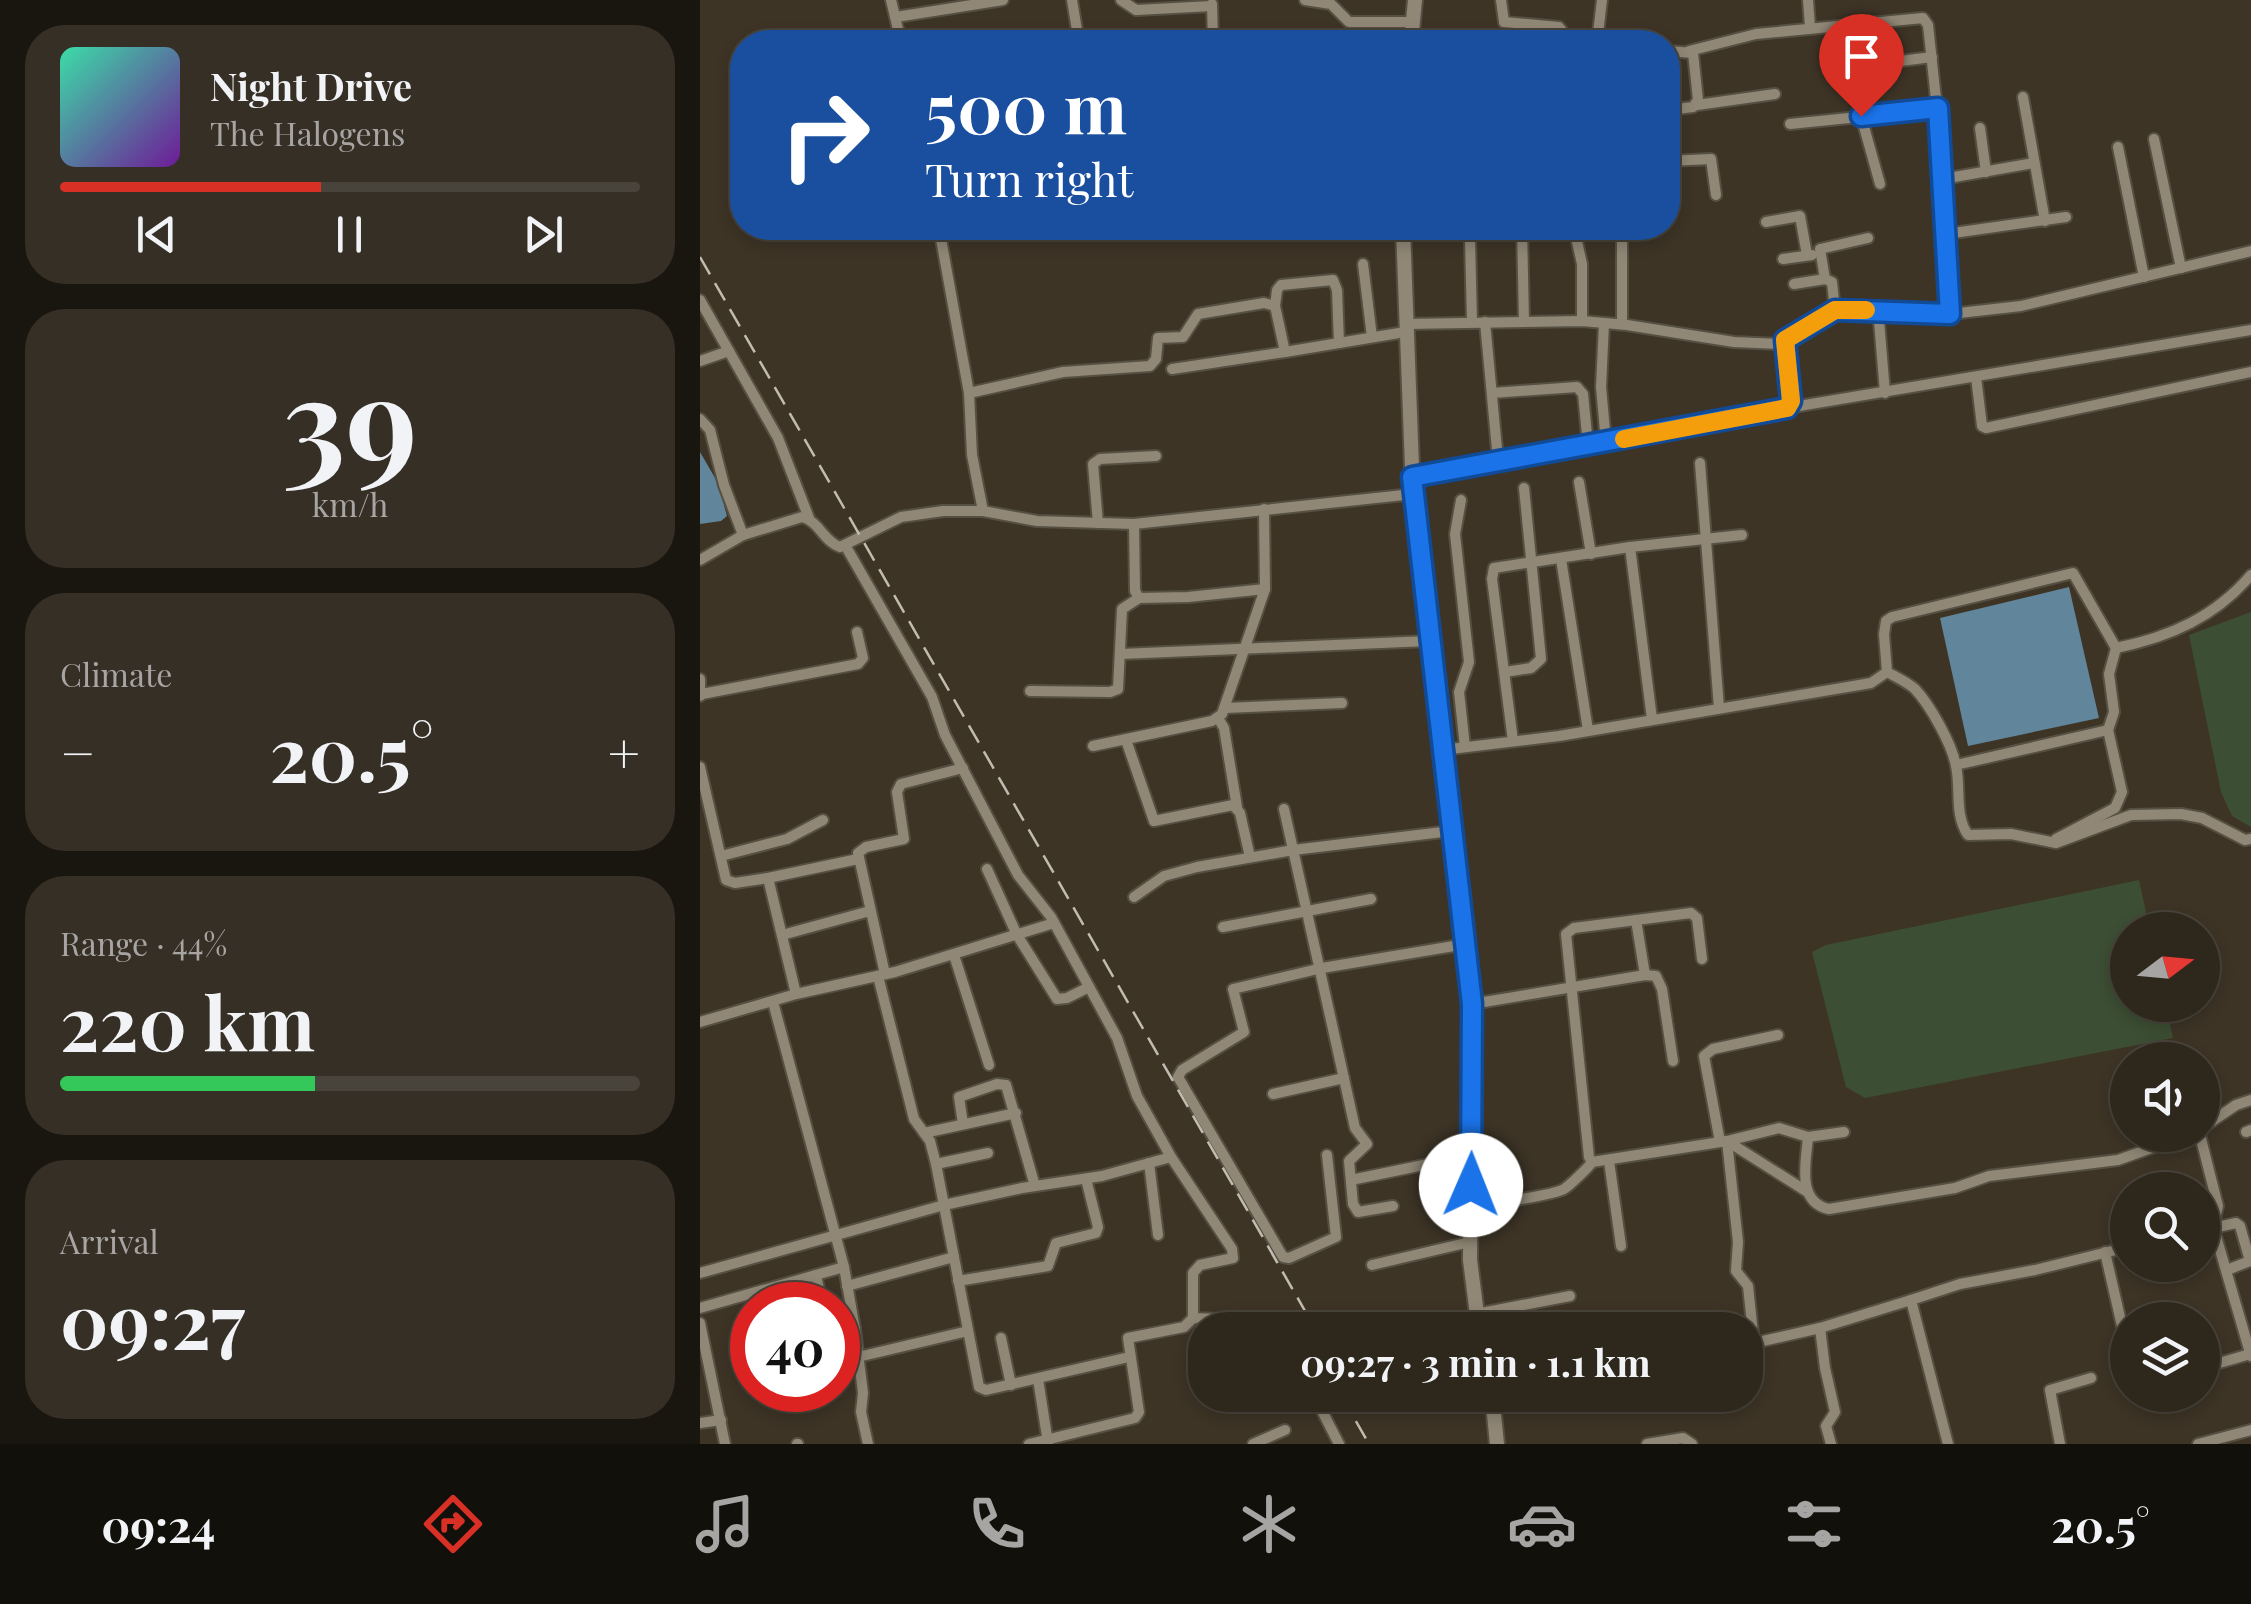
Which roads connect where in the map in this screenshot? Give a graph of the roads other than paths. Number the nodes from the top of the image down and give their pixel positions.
1 (891, 0) edge
2 (1002, 0) edge
3 (1121, 0) edge
4 (1306, 0) edge
5 (1414, 0) edge
6 (1501, 0) edge
7 (1602, 0) edge
8 (1808, 0) edge
9 (1077, 1) edge
10 (960, 3) edge
11 (1212, 3) edge
12 (896, 16) junction
13 (1412, 22) junction
14 (1810, 28) junction
15 (899, 30) edge
16 (1078, 30) edge
17 (1213, 30) edge
18 (1411, 30) edge
19 (1562, 30) edge
20 (1599, 30) edge
21 (1680, 51) edge
22 (1690, 51) junction
23 (1932, 58) junction
24 (1846, 68) dead end
25 (1775, 94) dead end
26 (2024, 97) dead end
27 (1696, 105) junction
28 (1680, 108) edge
29 (1938, 108) junction
30 (1861, 116) junction
31 (1790, 124) dead end
32 (1980, 128) dead end
33 (2154, 138) dead end
34 (2118, 147) dead end
35 (1680, 160) edge
36 (2034, 163) junction
37 (1986, 172) junction
38 (1943, 179) junction
39 (1880, 184) dead end
40 (1716, 195) dead end
41 (2066, 217) dead end
42 (2045, 221) junction
43 (1766, 222) dead end
44 (1946, 234) junction
45 (1868, 238) dead end
46 (941, 240) edge
47 (1403, 240) edge
48 (1470, 240) dead end
49 (1522, 240) edge
50 (1577, 240) edge
51 (1622, 240) edge
52 (2251, 251) edge
53 (1812, 255) junction
54 (1783, 259) dead end
55 (1363, 264) dead end
56 (2181, 268) junction
57 (2144, 277) junction
58 (1825, 279) junction
59 (1794, 284) dead end
60 (700, 300) edge
61 (1275, 306) junction
62 (1835, 310) junction
63 (1878, 310) junction
64 (1950, 314) junction
65 (1472, 322) junction
66 (1485, 322) junction
67 (1524, 322) junction
68 (1582, 322) junction
69 (1604, 323) junction
70 (1622, 324) junction
71 (1405, 328) junction
72 (2251, 330) edge
73 (1372, 337) junction
74 (1785, 340) junction
75 (1339, 344) junction
76 (729, 351) junction
77 (1286, 352) junction
78 (700, 361) edge
79 (1172, 369) dead end
80 (2251, 372) edge
81 (1976, 377) junction
82 (1492, 393) junction
83 (1885, 393) junction
84 (969, 394) junction
85 (1787, 408) junction
86 (700, 420) edge
87 (1606, 442) junction
88 (1588, 445) junction
89 (1156, 456) dead end
90 (1498, 460) junction
91 (1700, 463) dead end
92 (1412, 477) junction
93 (1580, 482) dead end
94 (1524, 488) dead end
95 (1413, 494) junction
96 (1461, 500) dead end
97 (1264, 509) junction
98 (983, 511) junction
99 (809, 518) junction
100 (1098, 523) junction
101 (1134, 524) junction
102 (743, 535) junction
103 (1742, 535) dead end
104 (1704, 540) junction
105 (845, 545) junction
106 (1630, 547) junction
107 (1590, 554) junction
108 (1561, 559) junction
109 (700, 560) edge
110 (1532, 562) junction
111 (2251, 575) edge
112 (1266, 589) junction
113 (1139, 598) junction
114 (857, 632) dead end
115 (1428, 641) junction
116 (2116, 648) junction
117 (1247, 650) junction
118 (1122, 654) junction
119 (1505, 672) junction
120 (1888, 672) junction
121 (700, 679) edge
122 (1030, 691) dead end
123 (701, 695) edge
124 (1342, 703) dead end
125 (1719, 708) junction
126 (1221, 713) junction
127 (1652, 719) junction
128 (1588, 730) junction
129 (2108, 730) junction
130 (1126, 740) junction
131 (1513, 741) junction
132 (1093, 746) dead end
133 (1465, 747) junction
134 (1442, 750) junction
135 (1956, 764) junction
136 (700, 767) edge
137 (963, 768) junction
138 (1237, 808) junction
139 (1284, 809) dead end
140 (824, 820) dead end
141 (1451, 832) junction
142 (2251, 839) edge
143 (2049, 842) junction
144 (1293, 850) junction
145 (721, 856) junction
146 (1250, 858) junction
147 (858, 859) junction
148 (986, 869) dead end
149 (768, 878) junction
150 (1134, 897) dead end
151 (1371, 900) dead end
152 (870, 910) junction
153 (1308, 911) junction
154 (1636, 920) junction
155 (1054, 922) junction
156 (1222, 927) dead end
157 (782, 935) junction
158 (1017, 935) junction
159 (1466, 944) junction
160 (954, 955) junction
161 (1702, 959) dead end
162 (1322, 968) junction
163 (881, 975) junction
164 (1645, 975) junction
165 (1088, 986) junction
166 (1569, 988) junction
167 (796, 994) junction
168 (773, 1002) junction
169 (1472, 1004) junction
170 (700, 1022) edge
171 (1778, 1035) dead end
172 (1673, 1060) dead end
173 (989, 1065) dead end
174 (1344, 1078) junction
175 (1273, 1094) dead end
176 (2251, 1100) edge
177 (1016, 1113) junction
178 (2220, 1117) edge
179 (963, 1124) junction
180 (1844, 1132) dead end
181 (924, 1133) junction
182 (1808, 1138) junction
183 (1724, 1142) junction
184 (2140, 1152) edge
185 (988, 1153) dead end
186 (1472, 1154) junction
187 (1327, 1155) dead end
188 (1171, 1157) junction
189 (1610, 1161) junction
190 (1592, 1162) junction
191 (1149, 1163) junction
192 (936, 1164) junction
193 (1086, 1180) junction
194 (1351, 1180) junction
195 (1035, 1186) junction
196 (1806, 1191) junction
197 (944, 1205) junction
198 (1393, 1206) dead end
199 (1471, 1207) junction
200 (2220, 1226) edge
201 (1158, 1235) dead end
202 (835, 1236) junction
203 (1470, 1242) junction
204 (1621, 1246) dead end
205 (2110, 1251) edge
206 (2106, 1252) junction
207 (2220, 1254) edge
208 (954, 1258) junction
209 (1372, 1265) dead end
210 (844, 1267) junction
211 (2226, 1270) junction
212 (700, 1273) edge
213 (816, 1275) junction
214 (958, 1281) junction
215 (817, 1282) edge
216 (846, 1282) edge
217 (860, 1283) edge
218 (1570, 1296) dead end
219 (1912, 1300) junction
220 (2117, 1302) edge
221 (700, 1308) edge
222 (2245, 1309) edge
223 (1193, 1312) edge
224 (1476, 1312) edge
225 (1486, 1312) edge
226 (1748, 1312) edge
227 (1188, 1323) edge
228 (700, 1324) edge
229 (1820, 1328) junction
230 (968, 1331) junction
231 (1001, 1338) dead end
232 (1763, 1340) edge
233 (2251, 1355) edge
234 (860, 1357) edge
235 (1129, 1358) junction
236 (2220, 1363) edge
237 (860, 1371) edge
238 (2091, 1378) dead end
239 (1038, 1379) junction
240 (1011, 1385) junction
241 (1323, 1412) edge
242 (1494, 1412) edge
243 (721, 1420) junction
244 (700, 1424) edge
245 (1285, 1430) dead end
246 (2251, 1430) edge
247 (1048, 1441) edge
248 (724, 1444) edge
249 (868, 1444) edge
250 (1029, 1444) edge
251 (1253, 1444) edge
252 (1339, 1444) edge
253 (1497, 1444) edge
254 (1648, 1444) edge
255 (1692, 1444) edge
256 (1831, 1444) edge
257 (1948, 1444) edge
258 (2060, 1444) edge
259 (2202, 1444) edge

1 - 12 street
2 - 10 street
3 - 11 street
4 - 13 street
5 - 13 street
6 - 19 street
7 - 20 street
8 - 14 street
9 - 16 street
10 - 12 street
11 - 17 street
12 - 15 street
13 - 18 street
14 - 22 street
14 - 23 street
21 - 22 street
22 - 27 street
23 - 24 street
23 - 29 street
25 - 27 street
26 - 36 street
27 - 28 street
29 - 30 street
29 - 38 street
30 - 31 street
30 - 39 street
32 - 37 street
33 - 56 street
34 - 57 street
35 - 40 street
36 - 37 street
36 - 42 street
37 - 38 street
38 - 44 street
41 - 42 street
42 - 44 street
43 - 53 street
44 - 64 street
45 - 53 street
46 - 84 street
47 - 71 street
48 - 65 street
49 - 67 street
50 - 68 street
51 - 70 street
52 - 56 street
53 - 54 street
53 - 58 street
55 - 73 street
56 - 57 street
57 - 64 street
58 - 59 street
58 - 62 street
60 - 76 street
61 - 75 street
61 - 77 street
61 - 84 street
62 - 63 street
62 - 74 street
63 - 64 street
63 - 83 street
65 - 66 street
65 - 71 street
66 - 67 street
66 - 82 street
67 - 68 street
68 - 69 street
69 - 70 street
69 - 87 street
70 - 74 street
71 - 73 street
71 - 92 street
72 - 81 street
73 - 75 street
74 - 85 street
75 - 77 street
76 - 78 street
76 - 99 street
77 - 79 street
80 - 81 street
81 - 83 street
82 - 88 street
82 - 90 street
83 - 85 street
84 - 98 street
85 - 87 street
86 - 102 street
87 - 88 street
88 - 90 street
89 - 100 street
90 - 92 street
91 - 104 street
92 - 95 street
93 - 107 street
94 - 110 street
95 - 97 street
95 - 115 street
96 - 133 street
97 - 101 street
97 - 112 street
98 - 100 street
98 - 105 street
99 - 102 street
99 - 105 street
100 - 101 street
101 - 113 street
102 - 109 street
103 - 104 street
104 - 106 street
104 - 125 street
105 - 137 street
106 - 107 street
106 - 127 street
107 - 108 street
108 - 110 street
108 - 128 street
110 - 119 street
110 - 119 street
111 - 116 street
112 - 113 street
112 - 117 street
113 - 118 street
114 - 123 street
115 - 117 street
115 - 134 street
116 - 120 street
116 - 129 street
117 - 118 street
117 - 126 street
118 - 122 street
119 - 131 street
120 - 125 street
120 - 135 street
121 - 123 street
124 - 126 street
125 - 127 street
126 - 130 street
126 - 138 street
127 - 128 street
128 - 131 street
129 - 135 street
129 - 143 street
130 - 132 street
130 - 138 street
131 - 133 street
133 - 134 street
134 - 141 street
135 - 143 street
136 - 145 street
137 - 147 street
137 - 155 street
138 - 146 street
139 - 144 street
140 - 145 street
141 - 144 street
141 - 159 street
142 - 143 street
144 - 146 street
144 - 153 street
145 - 149 street
146 - 150 street
147 - 149 street
147 - 152 street
148 - 158 street
149 - 157 street
151 - 153 street
152 - 157 street
152 - 163 street
153 - 156 street
153 - 162 street
154 - 161 street
154 - 164 street
154 - 166 street
155 - 158 street
155 - 165 street
157 - 167 street
158 - 160 street
158 - 165 street
159 - 162 street
159 - 169 street
160 - 163 street
160 - 173 street
162 - 174 street
162 - 187 street
163 - 167 street
163 - 181 street
164 - 166 street
164 - 172 street
165 - 188 street
166 - 169 street
166 - 190 street
167 - 168 street
168 - 170 street
168 - 202 street
169 - 186 street
171 - 183 street
174 - 175 street
174 - 194 street
176 - 178 street
177 - 179 street
177 - 179 street
177 - 195 street
179 - 181 street
180 - 182 street
181 - 192 street
182 - 183 street
182 - 196 street
183 - 189 street
183 - 196 street
183 - 226 street
184 - 196 street
185 - 192 street
186 - 194 street
186 - 199 street
188 - 191 street
188 - 223 street
189 - 190 street
189 - 204 street
190 - 199 street
191 - 193 street
191 - 201 street
192 - 197 street
193 - 195 street
193 - 214 street
194 - 198 street
195 - 197 street
197 - 202 street
197 - 208 street
199 - 203 street
200 - 211 street
202 - 210 street
202 - 212 street
203 - 209 street
203 - 224 street
205 - 206 street
206 - 219 street
206 - 220 street
207 - 211 street
208 - 214 street
208 - 217 street
210 - 213 street
210 - 216 street
211 - 222 street
213 - 215 street
213 - 221 street
214 - 230 street
218 - 225 street
219 - 229 street
219 - 257 street
222 - 233 street
227 - 235 street
228 - 243 street
229 - 232 street
229 - 256 street
230 - 234 street
230 - 240 street
231 - 240 street
233 - 236 street
235 - 239 street
235 - 247 street
237 - 249 street
238 - 258 street
239 - 240 street
239 - 247 street
241 - 252 street
242 - 253 street
243 - 244 street
243 - 248 street
245 - 251 street
246 - 259 street
247 - 250 street
254 - 255 street

